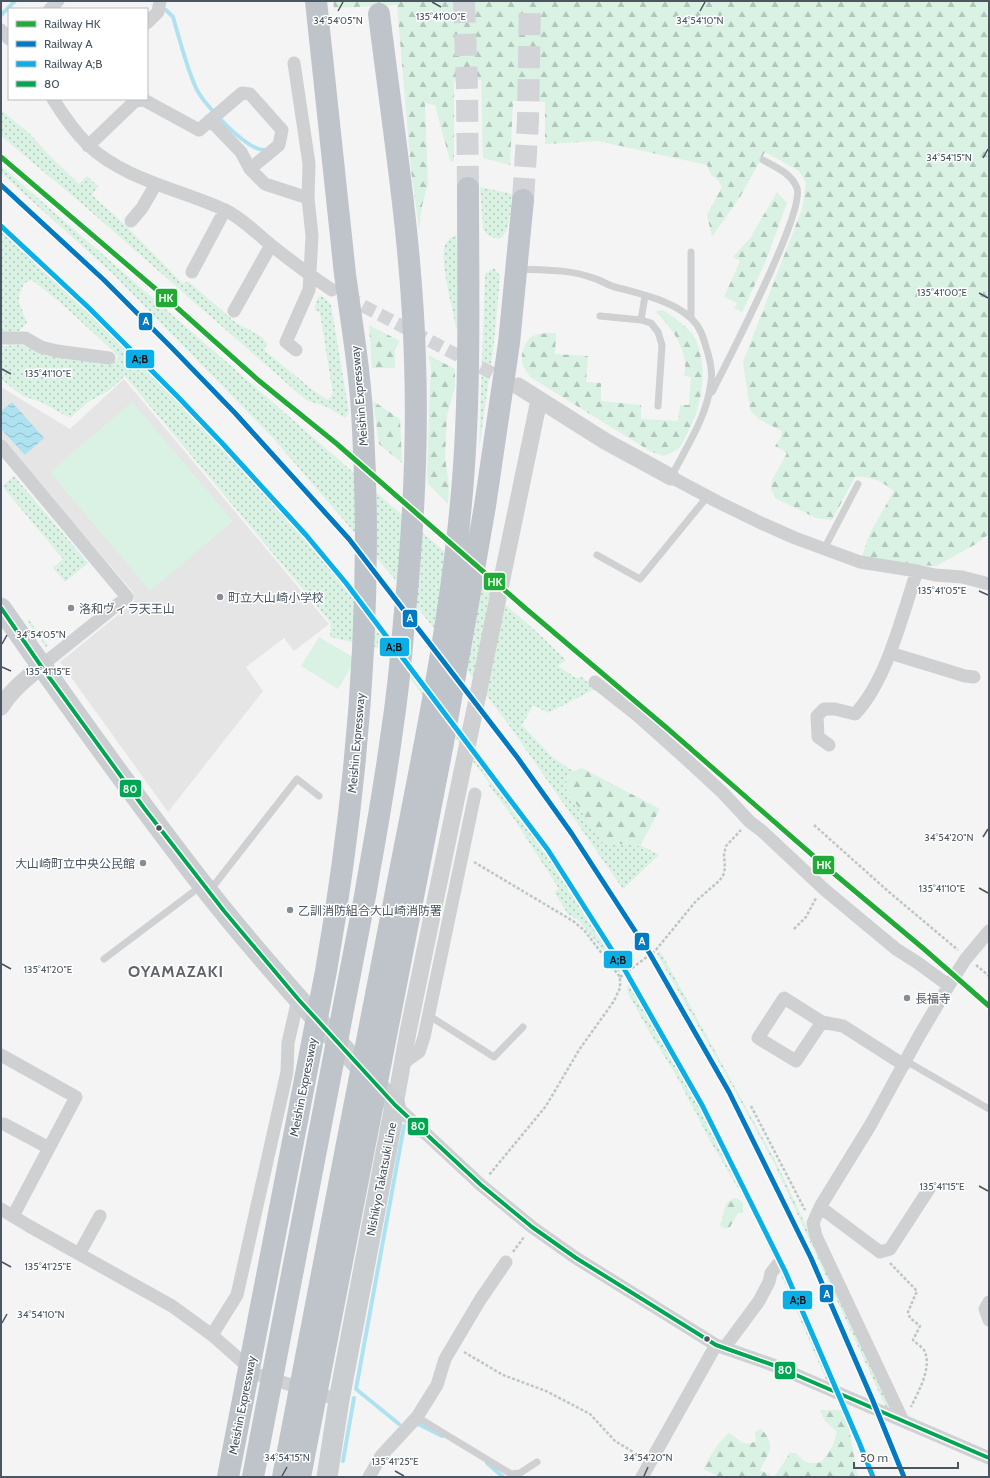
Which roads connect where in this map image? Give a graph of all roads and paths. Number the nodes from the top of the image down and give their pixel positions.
1 (160, 1) edge
2 (316, 1) edge
3 (379, 14) dead end
4 (148, 22) edge
5 (1, 30) edge
6 (8, 38) edge
7 (294, 63) dead end
8 (59, 102) edge
9 (210, 120) junction
10 (88, 146) junction
11 (763, 160) dead end
12 (250, 169) junction
13 (156, 184) junction
14 (468, 188) tunnel mouth
15 (308, 198) junction
16 (523, 200) tunnel mouth
17 (225, 210) junction
18 (132, 221) dead end
19 (271, 245) junction
20 (691, 252) dead end
21 (517, 269) junction
22 (192, 272) dead end
23 (310, 275) junction
24 (332, 290) tunnel mouth
25 (645, 296) junction
26 (234, 311) dead end
27 (600, 316) dead end
28 (691, 318) junction
29 (641, 320) junction
30 (1, 338) edge
31 (296, 350) dead end
32 (109, 358) dead end
33 (518, 386) tunnel mouth
34 (709, 398) junction
35 (539, 400) junction
36 (658, 406) dead end
37 (1, 446) edge
38 (671, 477) junction
39 (858, 484) dead end
40 (707, 496) junction
41 (824, 549) junction
42 (597, 555) dead end
43 (917, 571) junction
44 (989, 584) edge
45 (1, 608) edge
46 (890, 653) junction
47 (42, 666) junction
48 (974, 677) dead end
49 (595, 682) dead end
50 (1, 707) edge
51 (829, 745) dead end
52 (475, 794) dead end
53 (319, 796) dead end
54 (750, 822) junction
55 (814, 825) dead end
56 (463, 855) junction
57 (205, 888) junction
58 (825, 890) junction
59 (794, 930) dead end
60 (989, 931) edge
61 (104, 959) dead end
62 (966, 959) junction
63 (620, 977) junction
64 (949, 984) junction
65 (298, 999) junction
66 (428, 1015) junction
67 (822, 1022) junction
68 (523, 1027) dead end
69 (1, 1055) edge
70 (905, 1063) junction
71 (402, 1064) junction
72 (395, 1105) junction
73 (751, 1106) dead end
74 (989, 1109) edge
75 (4, 1124) dead end
76 (49, 1148) junction
77 (481, 1185) junction
78 (929, 1189) dead end
79 (820, 1207) junction
80 (1, 1209) edge
81 (13, 1216) junction
82 (100, 1216) dead end
83 (813, 1223) junction
84 (532, 1227) junction
85 (880, 1252) junction
86 (78, 1254) junction
87 (506, 1262) joint
88 (773, 1268) dead end
89 (989, 1302) edge
90 (989, 1320) edge
91 (256, 1332) junction
92 (212, 1335) junction
93 (453, 1346) junction
94 (721, 1346) junction
95 (339, 1400) junction
96 (314, 1407) junction
97 (417, 1417) junction
98 (903, 1421) junction
99 (989, 1458) edge
100 (537, 1462) dead end
101 (647, 1472) edge
102 (329, 1476) edge
103 (212, 1477) edge
104 (228, 1477) edge
105 (253, 1477) edge
106 (283, 1477) edge
107 (300, 1477) edge
108 (306, 1477) edge
109 (369, 1477) edge

1 - 4 street
2 - 91 highway, Meishin Expressway
3 - 105 highway, Meishin Expressway
5 - 6 street
7 - 15 street
8 - 10 street
9 - 10 street
9 - 12 street
9 - 12 street
10 - 13 street
11 - 34 lane
12 - 15 street
13 - 17 street
13 - 18 street
14 - 106 highway
15 - 23 street
16 - 21 highway
17 - 19 street
17 - 22 street
19 - 23 street
19 - 26 street
20 - 28 lane
21 - 25 lane
21 - 96 highway
23 - 24 street
23 - 31 street
25 - 28 lane
25 - 29 lane
27 - 29 lane
28 - 34 lane
29 - 36 lane
30 - 32 street
33 - 35 street
34 - 38 lane
35 - 38 street
35 - 71 street
37 - 47 street
38 - 40 street
39 - 41 lane
40 - 41 street
40 - 42 lane
41 - 43 street
43 - 44 street
43 - 46 street
45 - 47 main road, Nishikyo Takatsuki Line
46 - 48 street
46 - 51 street
47 - 50 street
47 - 57 main road, Nishikyo Takatsuki Line
49 - 54 street
52 - 56 street
53 - 57 lane
54 - 58 street
54 - 63 path
55 - 62 path
56 - 63 path
56 - 66 street
57 - 61 lane
57 - 65 main road, Nishikyo Takatsuki Line
58 - 59 path
58 - 64 street
60 - 62 street
62 - 64 street
63 - 77 path
64 - 70 street
65 - 72 main road, Nishikyo Takatsuki Line
65 - 92 street
66 - 68 lane
66 - 71 street
67 - 67 street
67 - 70 street
69 - 76 street
70 - 74 lane
70 - 79 street
71 - 72 street
72 - 77 street
72 - 95 main road, Nishikyo Takatsuki Line
73 - 83 path
75 - 76 street
76 - 81 street
77 - 84 street
78 - 85 street
79 - 83 street
79 - 85 street
80 - 81 street
81 - 86 street
82 - 86 street
83 - 98 street
84 - 87 path
84 - 94 street
85 - 98 path
86 - 92 street
87 - 93 street
88 - 94 street
89 - 90 street
91 - 103 highway
91 - 104 highway, Meishin Expressway
92 - 95 street
93 - 97 street
93 - 101 path
94 - 98 street
94 - 101 street
95 - 102 main road, Nishikyo Takatsuki Line
96 - 107 highway
96 - 108 highway
97 - 100 lane
97 - 109 street
98 - 99 street

